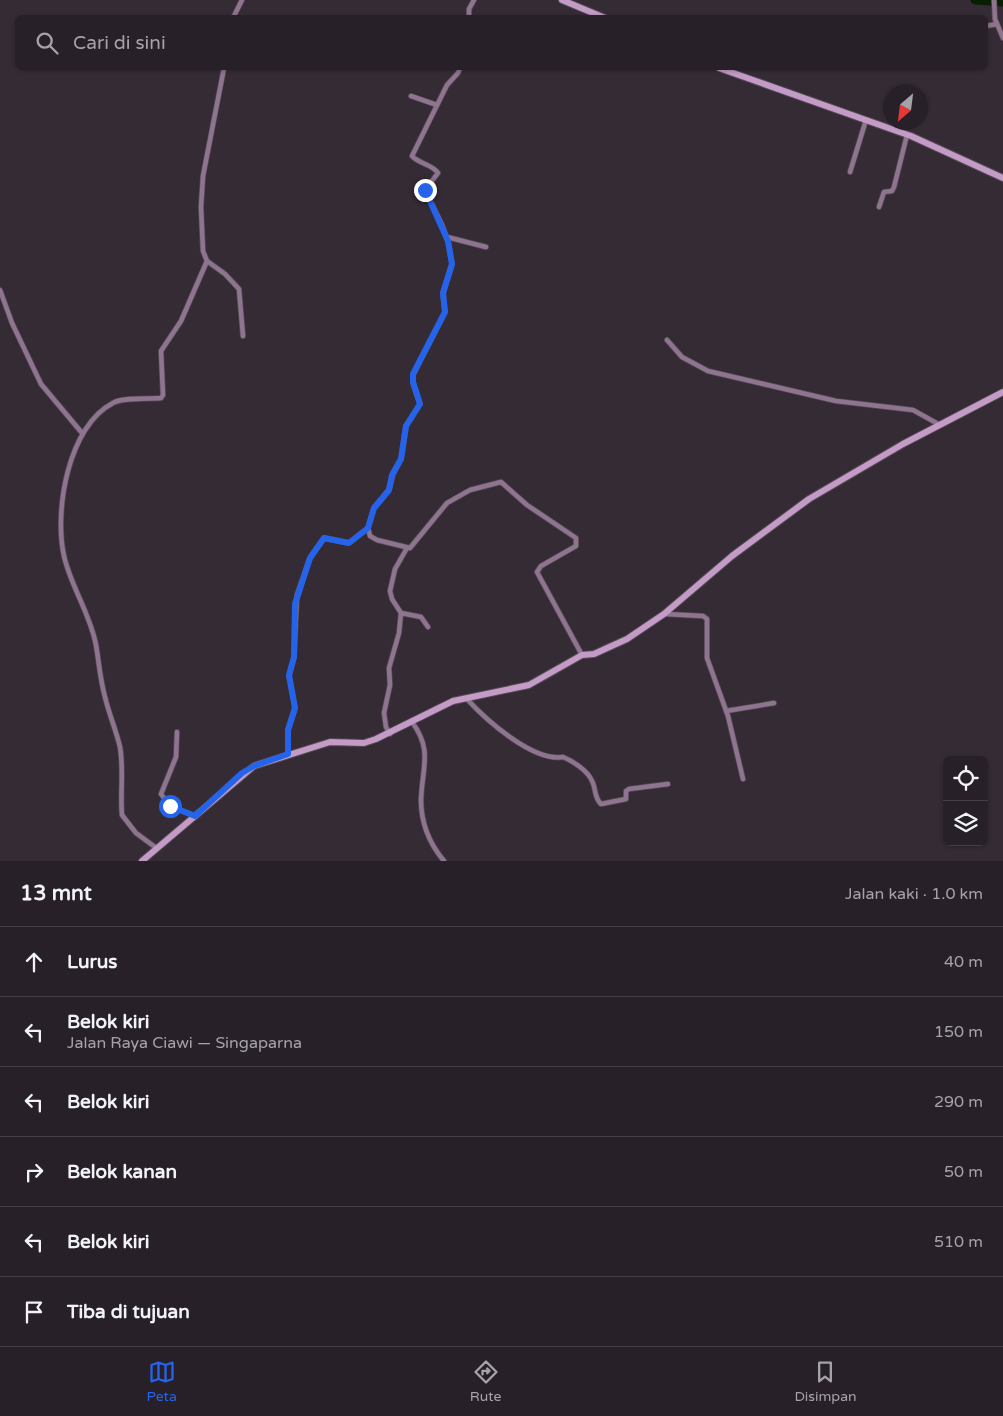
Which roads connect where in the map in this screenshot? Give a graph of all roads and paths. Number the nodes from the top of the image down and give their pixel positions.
1 (242, 0) edge
2 (474, 0) edge
3 (562, 0) edge
4 (994, 3) edge
5 (234, 15) edge
6 (468, 15) edge
7 (598, 15) edge
8 (997, 24) junction
9 (988, 26) edge
10 (1003, 38) edge
11 (224, 70) edge
12 (459, 70) edge
13 (726, 70) edge
14 (411, 96) dead end
15 (437, 105) junction
16 (866, 120) junction
17 (907, 135) junction
18 (850, 172) dead end
19 (1003, 178) edge
20 (879, 207) dead end
21 (447, 237) junction
22 (486, 247) dead end
23 (207, 261) junction
24 (0, 290) edge
25 (243, 336) dead end
26 (666, 340) dead end
27 (1003, 392) edge
28 (940, 425) junction
29 (82, 433) junction
30 (368, 528) junction
31 (407, 548) junction
32 (401, 613) junction
33 (664, 614) junction
34 (428, 627) dead end
35 (582, 655) junction
36 (466, 697) junction
37 (774, 703) dead end
38 (726, 711) junction
39 (412, 722) junction
40 (177, 732) dead end
41 (390, 734) junction
42 (288, 754) junction
43 (743, 779) dead end
44 (668, 784) dead end
45 (195, 816) junction
46 (155, 847) junction
47 (142, 861) edge
48 (444, 861) edge

1 - 5 street
2 - 6 street
3 - 7 main road
4 - 8 street
8 - 9 street
8 - 10 street
11 - 23 street
12 - 15 street
13 - 16 main road
14 - 15 street
15 - 21 street
16 - 17 main road
16 - 18 street
17 - 19 main road
17 - 20 street
21 - 22 street
21 - 30 street
23 - 25 street
23 - 29 street
24 - 29 street
26 - 28 street
27 - 28 main road
28 - 33 main road
29 - 46 street
30 - 31 street
30 - 42 street
31 - 32 street
31 - 35 street
32 - 34 street
32 - 41 street
33 - 35 main road
33 - 38 street
35 - 36 main road
36 - 39 main road
36 - 44 street
37 - 38 street
38 - 43 street
39 - 41 main road
39 - 48 street
40 - 45 street
41 - 42 main road
42 - 45 main road
45 - 46 main road
46 - 47 main road

